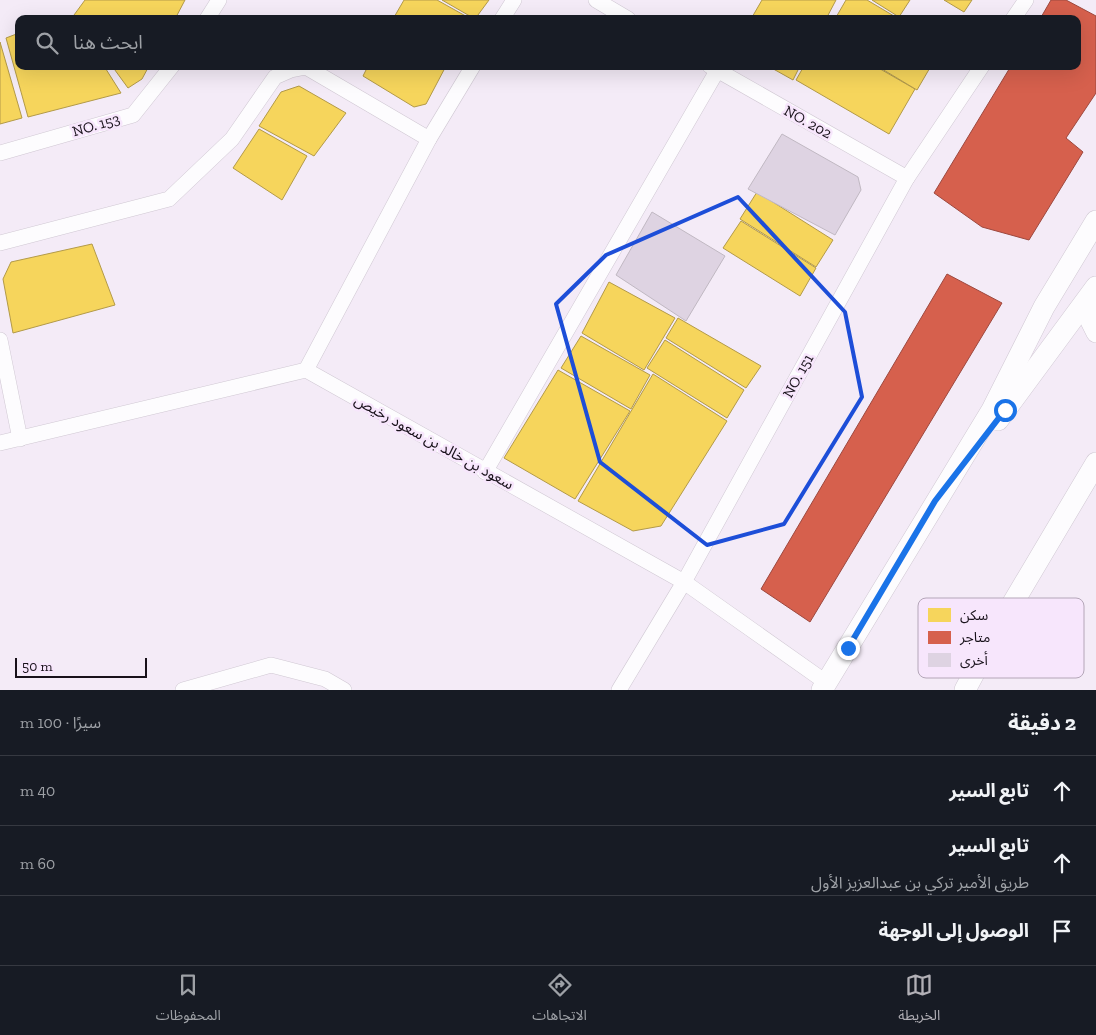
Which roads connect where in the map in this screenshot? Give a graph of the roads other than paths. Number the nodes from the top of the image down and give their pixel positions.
1 (219, 0) edge
2 (514, 0) edge
3 (596, 0) edge
4 (1026, 0) edge
5 (210, 15) edge
6 (505, 15) edge
7 (621, 15) edge
8 (1016, 15) edge
9 (169, 70) edge
10 (291, 70) edge
11 (311, 70) edge
12 (471, 70) edge
13 (712, 70) edge
14 (717, 70) edge
15 (979, 70) edge
16 (429, 139) junction
17 (0, 153) edge
18 (907, 178) junction
19 (1096, 221) edge
20 (0, 243) edge
21 (1096, 287) edge
22 (1096, 298) edge
23 (1096, 334) edge
24 (0, 340) edge
25 (306, 370) junction
26 (20, 439) junction
27 (0, 443) edge
28 (1096, 463) edge
29 (485, 472) junction
30 (935, 501) junction
31 (684, 582) junction
32 (1016, 598) edge
33 (971, 678) edge
34 (825, 686) edge
35 (183, 690) edge
36 (344, 690) edge
37 (620, 690) edge
38 (965, 690) edge

1 - 5 street
2 - 6 street
3 - 7 street
4 - 8 street
9 - 17 street, NO. 153
10 - 20 street
11 - 16 street
12 - 16 street
13 - 29 street
14 - 18 street, NO. 202
15 - 18 street, NO. 151
16 - 25 street
18 - 31 street, NO. 151
19 - 30 main road
21 - 30 main road
22 - 23 street
24 - 26 street
25 - 26 street
25 - 29 street, سعود بن خالد بن سعود رخيص
26 - 27 street
28 - 32 main road
29 - 31 street, سعود بن خالد بن سعود رخيص
30 - 34 main road
31 - 34 street, سعود بن خالد بن سعود رخيص
31 - 37 street, NO. 151
33 - 38 main road
35 - 36 street

